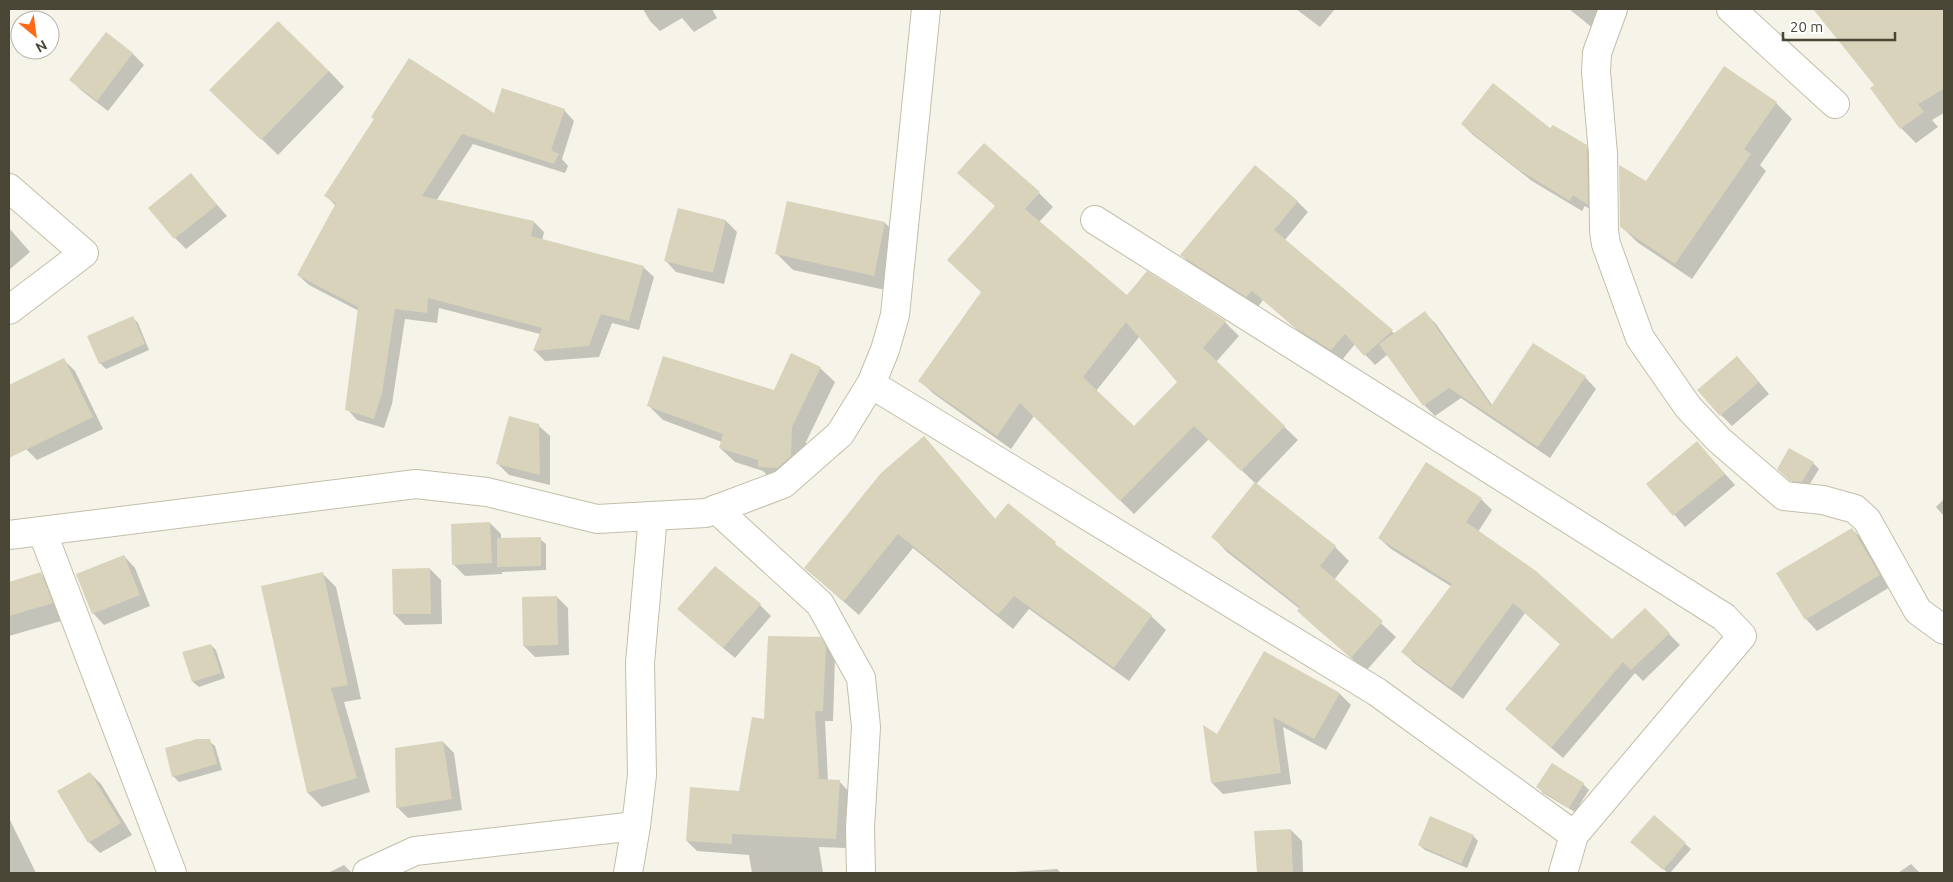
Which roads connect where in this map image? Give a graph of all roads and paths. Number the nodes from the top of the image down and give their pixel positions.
1 (926, 9) edge
2 (1613, 9) edge
3 (1731, 9) edge
4 (1835, 104) dead end
5 (9, 188) edge
6 (1095, 220) dead end
7 (9, 310) edge
8 (871, 384) junction
9 (716, 509) junction
10 (653, 516) junction
11 (42, 531) junction
12 (9, 535) edge
13 (1944, 630) edge
14 (636, 826) junction
15 (1574, 835) junction
16 (172, 873) edge
17 (367, 873) edge
18 (628, 873) edge
19 (861, 873) edge
20 (1563, 873) edge

1 - 8 street
2 - 13 street
3 - 4 street
5 - 7 street
6 - 15 street
8 - 9 street
8 - 15 street
9 - 10 street
9 - 19 street
10 - 11 street
10 - 14 street
11 - 12 street
11 - 16 street
14 - 17 street
14 - 18 street
15 - 20 street

